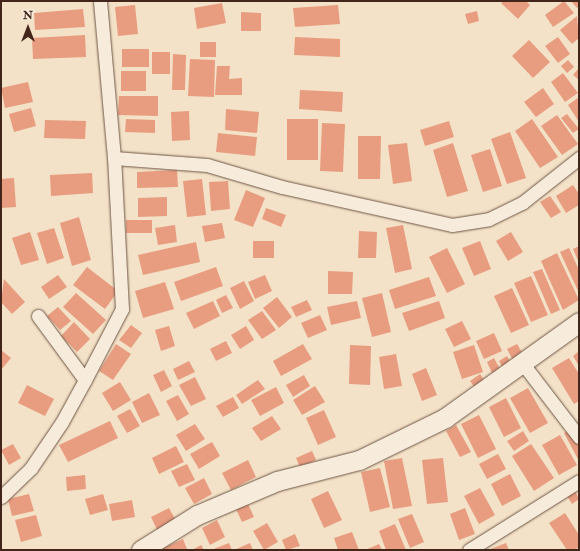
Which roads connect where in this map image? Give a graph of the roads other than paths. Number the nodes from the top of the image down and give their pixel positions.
1 (100, 1) edge
2 (114, 158) junction
3 (579, 158) edge
4 (38, 316) dead end
5 (579, 322) edge
6 (523, 364) junction
7 (85, 380) junction
8 (579, 437) edge
9 (579, 481) edge
10 (1, 497) edge
11 (141, 550) edge
12 (469, 550) edge

1 - 2 street
2 - 3 street
2 - 7 street
4 - 7 street
5 - 6 street
6 - 8 street
6 - 11 street
7 - 10 street
9 - 12 street

